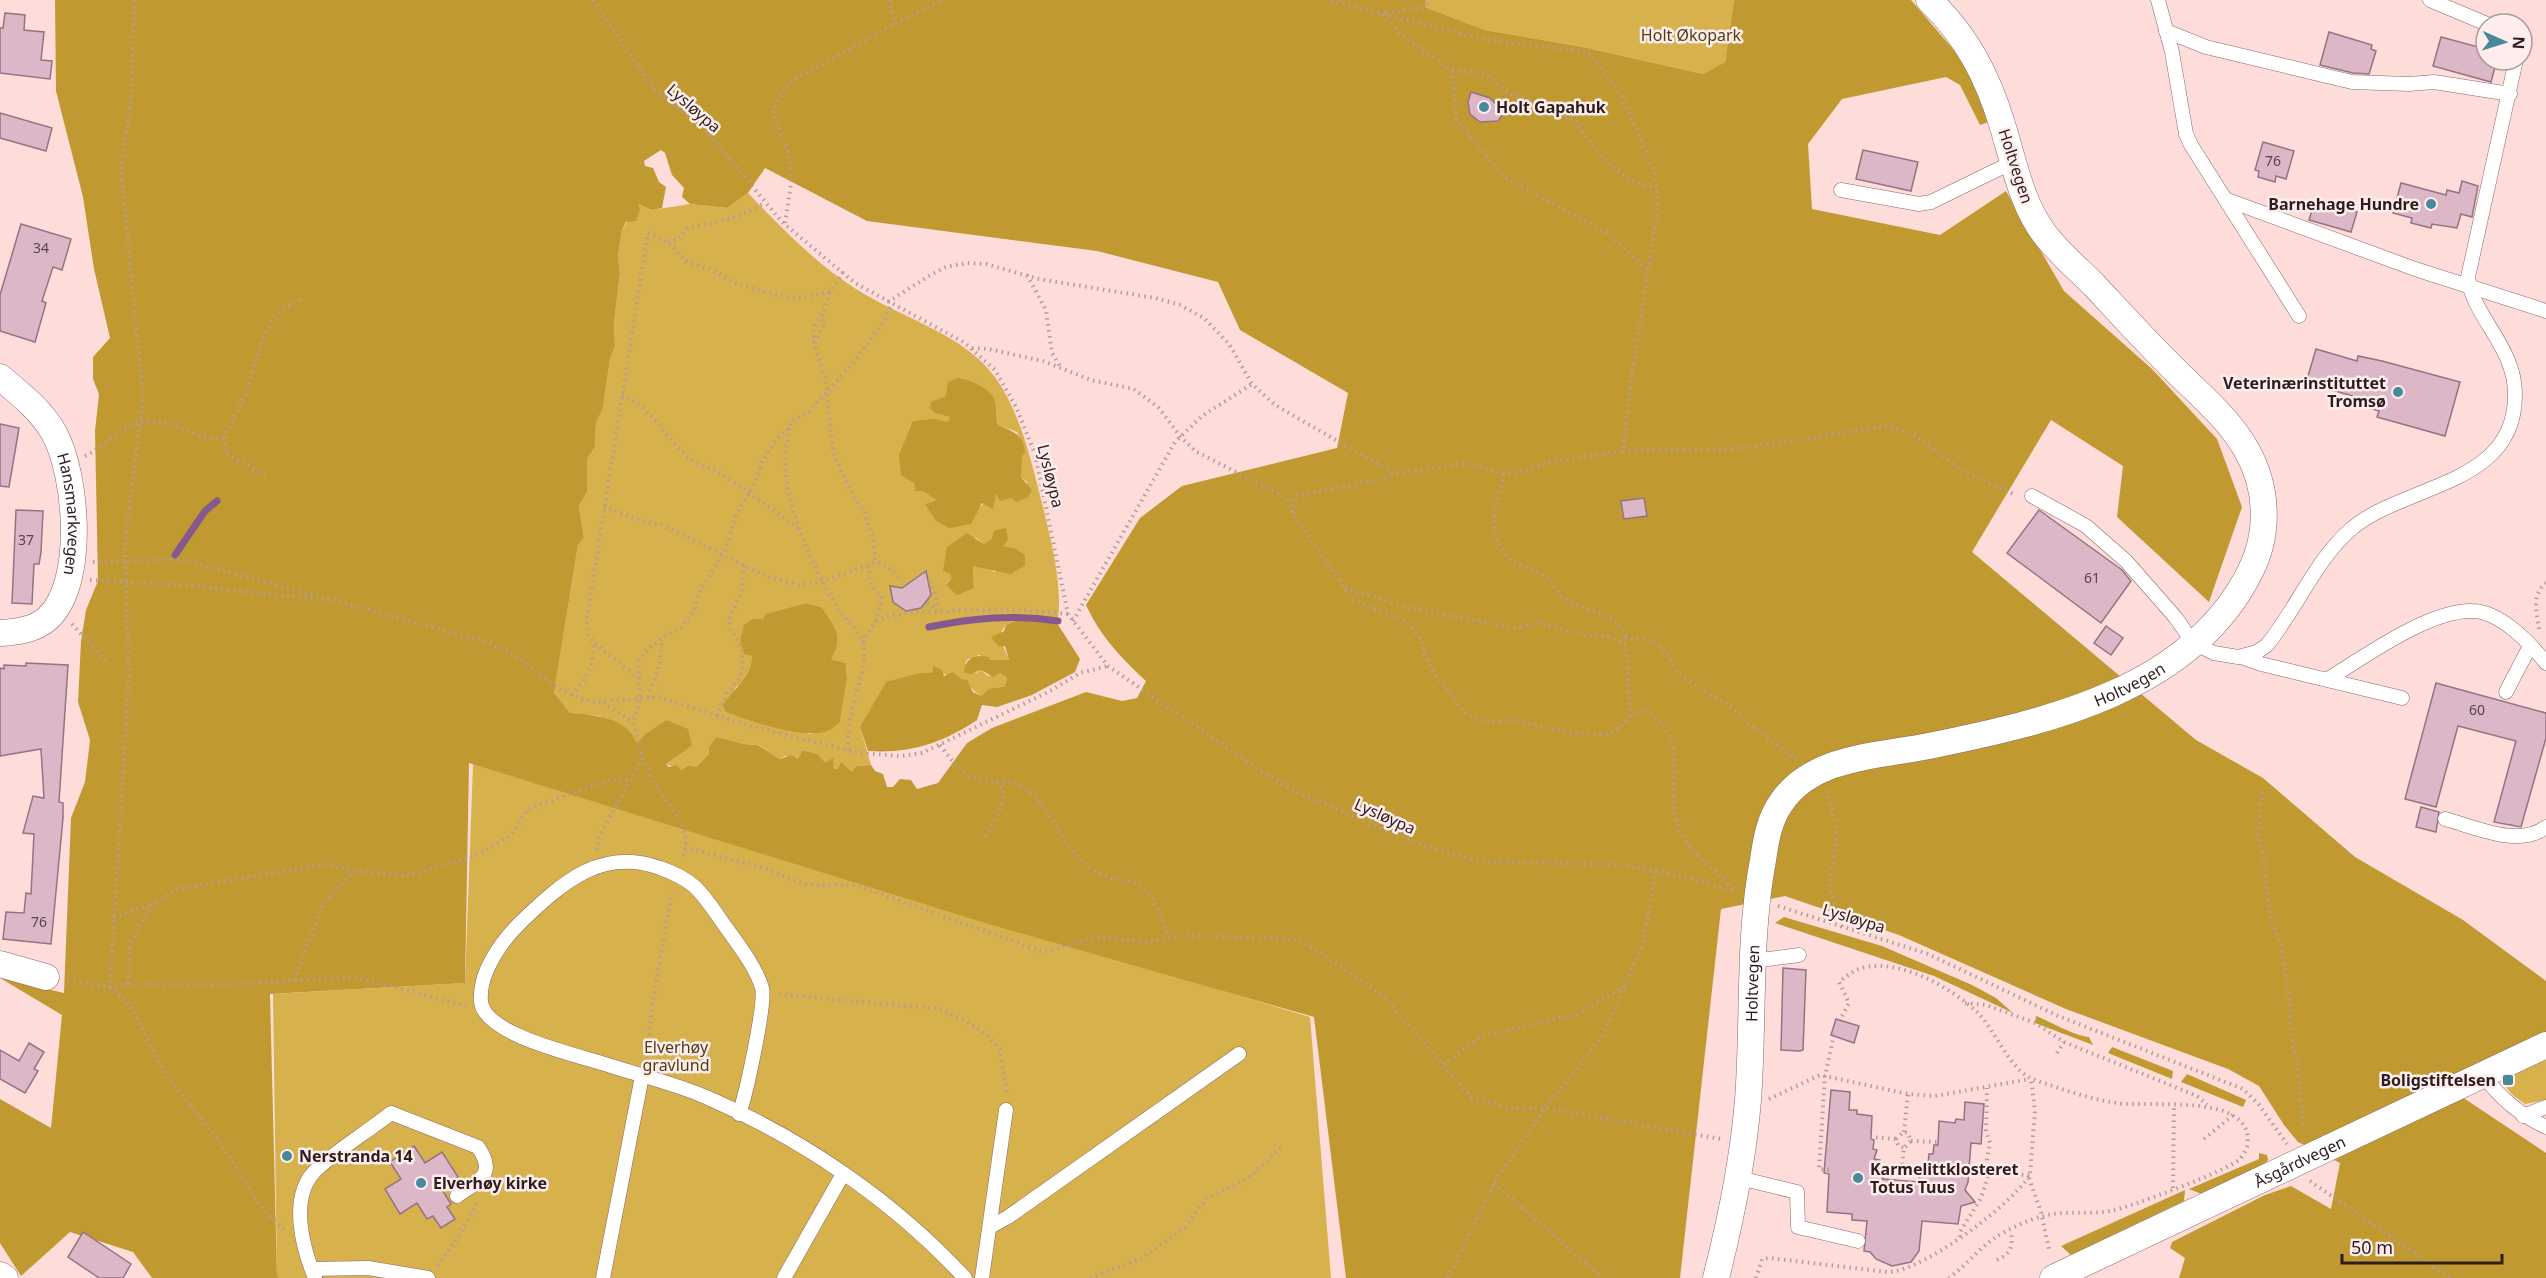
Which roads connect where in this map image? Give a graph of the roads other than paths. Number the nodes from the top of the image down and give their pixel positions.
1 (1929, 0) edge
2 (2158, 0) edge
3 (2430, 0) edge
4 (2474, 19) edge
5 (2166, 31) junction
6 (2514, 72) edge
7 (2510, 94) junction
8 (2013, 162) junction
9 (1841, 190) dead end
10 (2225, 199) junction
11 (2470, 287) junction
12 (2546, 311) edge
13 (2299, 316) dead end
14 (0, 377) edge
15 (2032, 496) road end
16 (0, 633) edge
17 (2193, 643) junction
18 (2530, 646) junction
19 (2241, 657) junction
20 (2546, 663) edge
21 (2328, 679) junction
22 (2506, 692) dead end
23 (2402, 698) dead end
24 (2445, 819) dead end
25 (2546, 827) edge
26 (1799, 955) dead end
27 (1753, 961) junction
28 (0, 964) edge
29 (46, 977) road end
30 (2546, 1046) edge
31 (1239, 1054) dead end
32 (2483, 1075) junction
33 (642, 1076) junction
34 (2546, 1107) edge
35 (1006, 1110) road end
36 (739, 1113) junction
37 (2523, 1116) junction
38 (2546, 1127) edge
39 (843, 1173) junction
40 (1739, 1178) junction
41 (457, 1196) dead end
42 (990, 1227) junction
43 (1858, 1241) dead end
44 (313, 1274) edge
45 (0, 1275) edge
46 (5, 1278) edge
47 (428, 1278) edge
48 (603, 1278) edge
49 (784, 1278) edge
50 (965, 1278) edge
51 (982, 1278) edge
52 (1716, 1278) edge
53 (2053, 1278) edge

1 - 8 street, Holtvegen
2 - 5 lane
3 - 4 lane
5 - 7 lane
5 - 10 lane
6 - 7 lane
7 - 11 lane
8 - 9 lane
8 - 17 street, Holtvegen
10 - 11 lane
10 - 13 lane
11 - 12 lane
11 - 19 lane
14 - 16 street, Hansmarkvegen
15 - 17 lane
17 - 19 lane
17 - 27 street, Holtvegen
18 - 20 lane
18 - 21 lane
18 - 22 lane
19 - 21 lane
21 - 23 lane
24 - 25 lane
26 - 27 lane
27 - 40 street, Holtvegen
28 - 29 street
30 - 32 street, Åsgårdvegen
31 - 42 lane
32 - 37 lane
32 - 53 street, Åsgårdvegen
33 - 36 lane
33 - 36 lane
33 - 48 lane
34 - 37 lane
35 - 42 lane
36 - 39 lane
37 - 38 lane
39 - 49 lane
39 - 50 lane
40 - 43 lane
40 - 52 street, Holtvegen
41 - 44 lane
42 - 51 lane
44 - 47 lane
45 - 46 street

